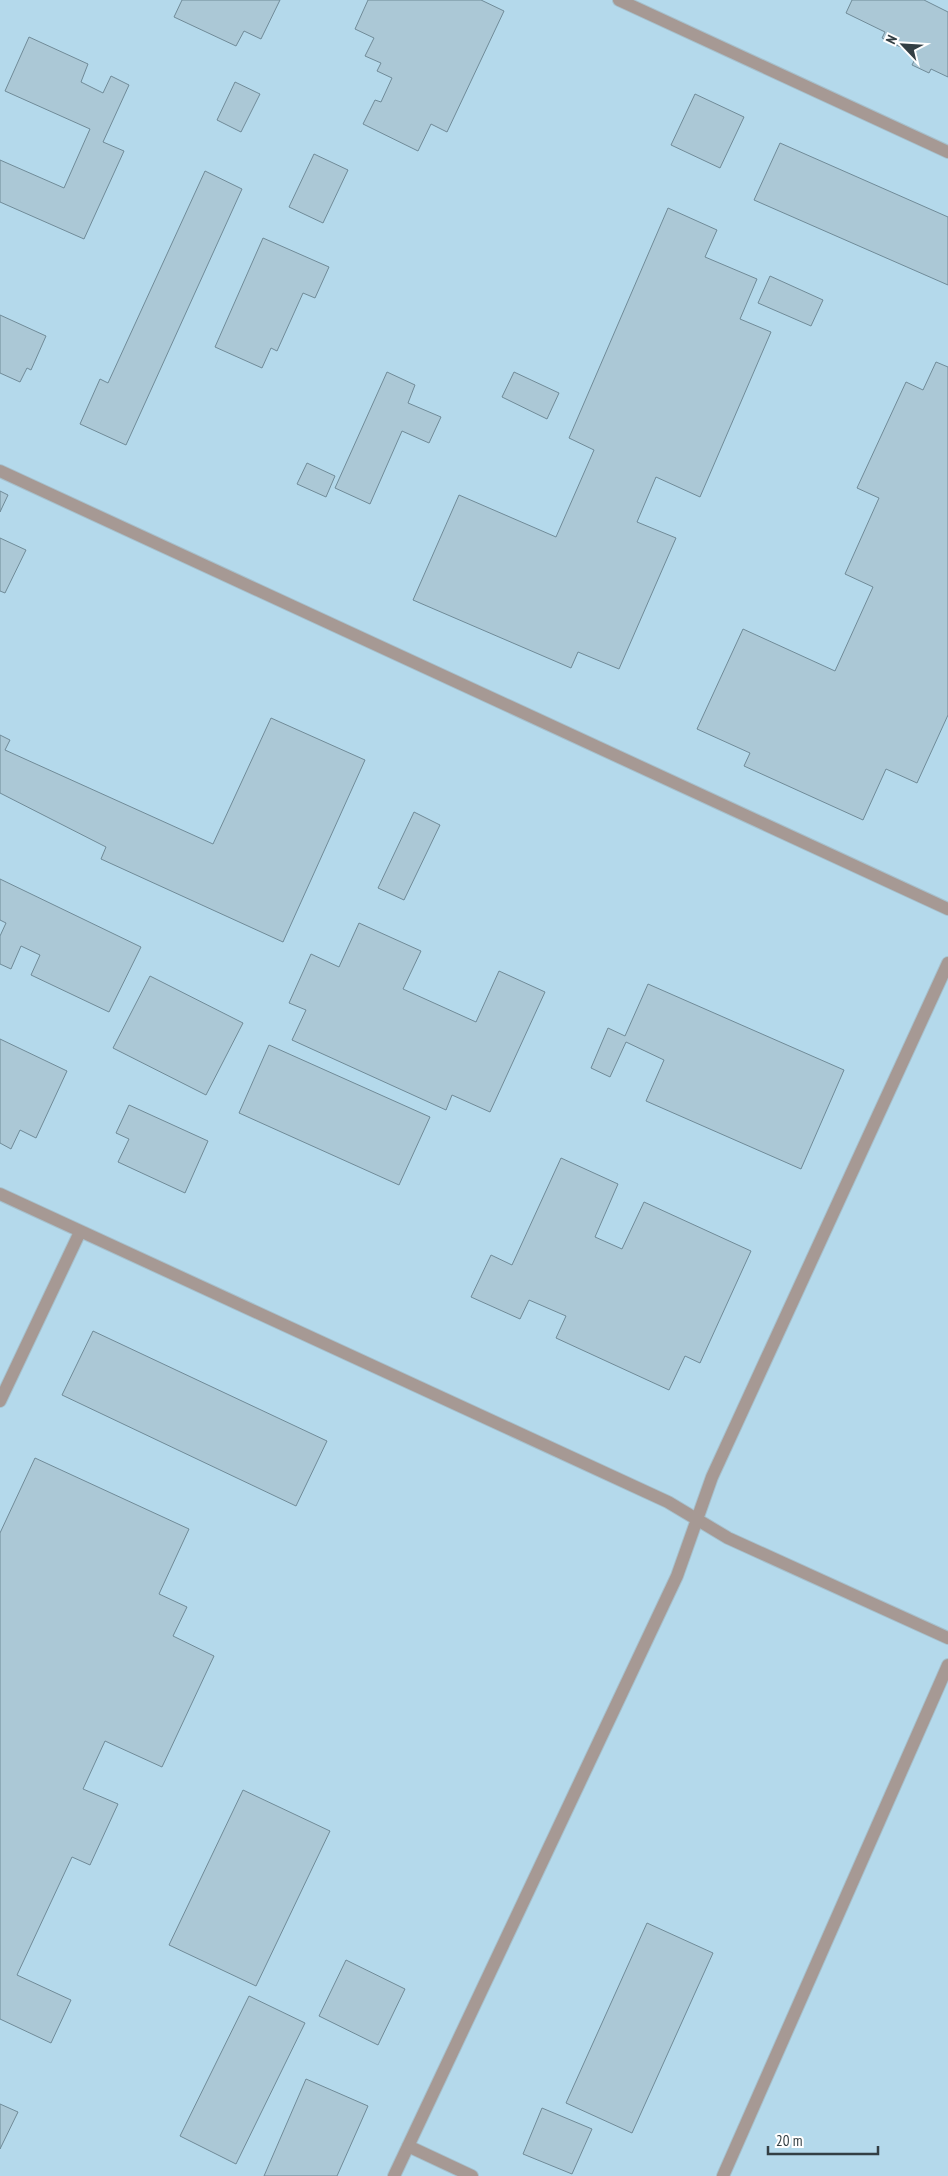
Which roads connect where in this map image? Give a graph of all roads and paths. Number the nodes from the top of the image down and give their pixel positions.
1 (619, 0) edge
2 (948, 152) edge
3 (0, 471) edge
4 (948, 909) edge
5 (948, 964) edge
6 (0, 1194) edge
7 (80, 1232) junction
8 (0, 1401) edge
9 (697, 1520) junction
10 (948, 1638) edge
11 (948, 1666) edge
12 (408, 2146) junction
13 (394, 2176) edge
14 (472, 2176) edge
15 (723, 2176) edge

1 - 2 lane
3 - 4 lane
5 - 9 lane
6 - 7 lane
7 - 8 lane
7 - 9 lane
9 - 10 lane
9 - 12 lane
11 - 15 lane
12 - 13 lane
12 - 14 lane

